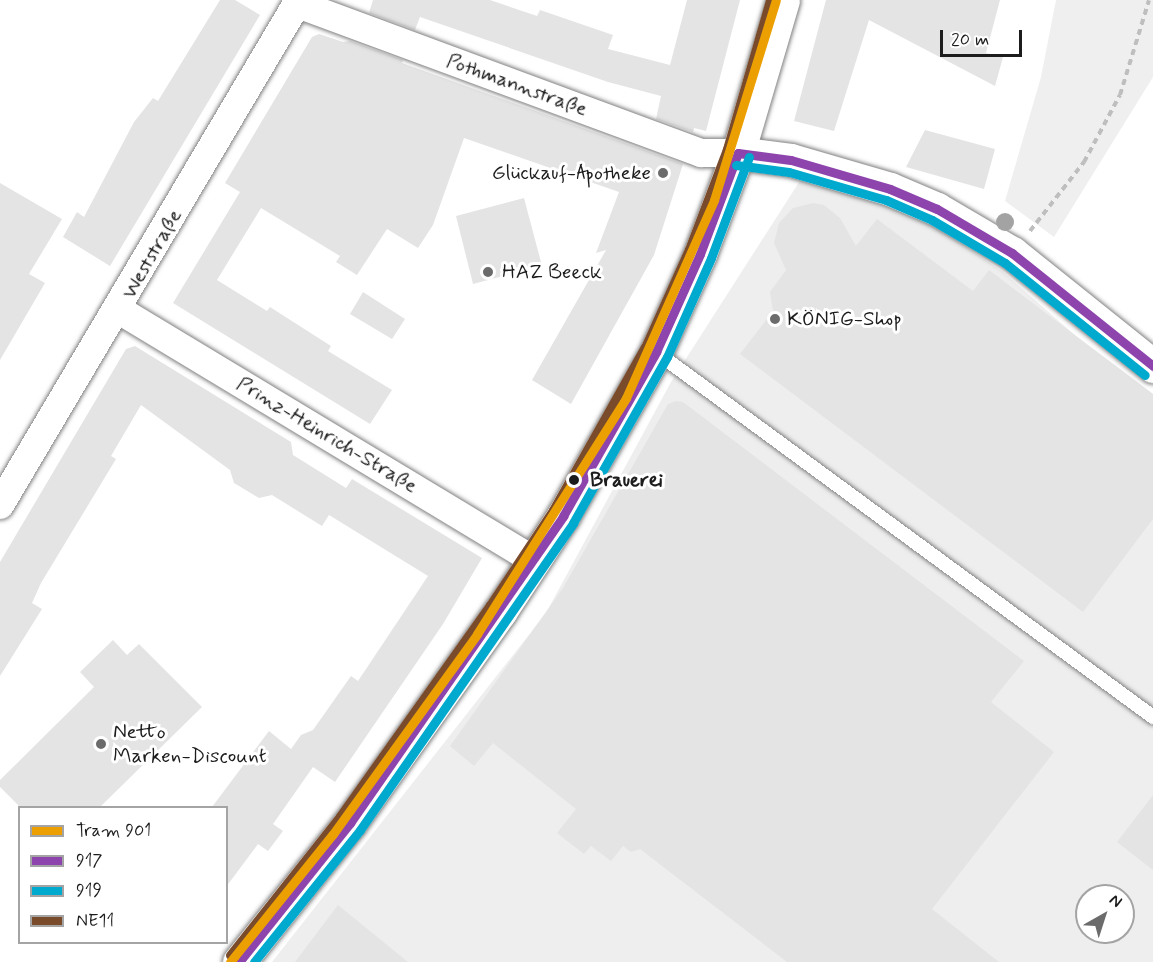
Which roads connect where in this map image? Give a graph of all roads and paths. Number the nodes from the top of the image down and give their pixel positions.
1 (783, 0) edge
2 (1149, 0) edge
3 (298, 2) edge
4 (738, 153) junction
5 (1012, 253) junction
6 (119, 310) junction
7 (656, 352) junction
8 (1153, 366) edge
9 (0, 505) edge
10 (534, 560) junction
11 (1153, 717) edge
12 (239, 962) edge

1 - 4 main road
2 - 5 path
3 - 4 street, Pothmannstraße
3 - 6 street, Weststraße
4 - 5 main road
4 - 7 main road
5 - 8 main road
6 - 9 street, Weststraße
6 - 10 street, Prinz-Heinrich-Straße
7 - 10 main road
7 - 11 lane
10 - 12 main road

